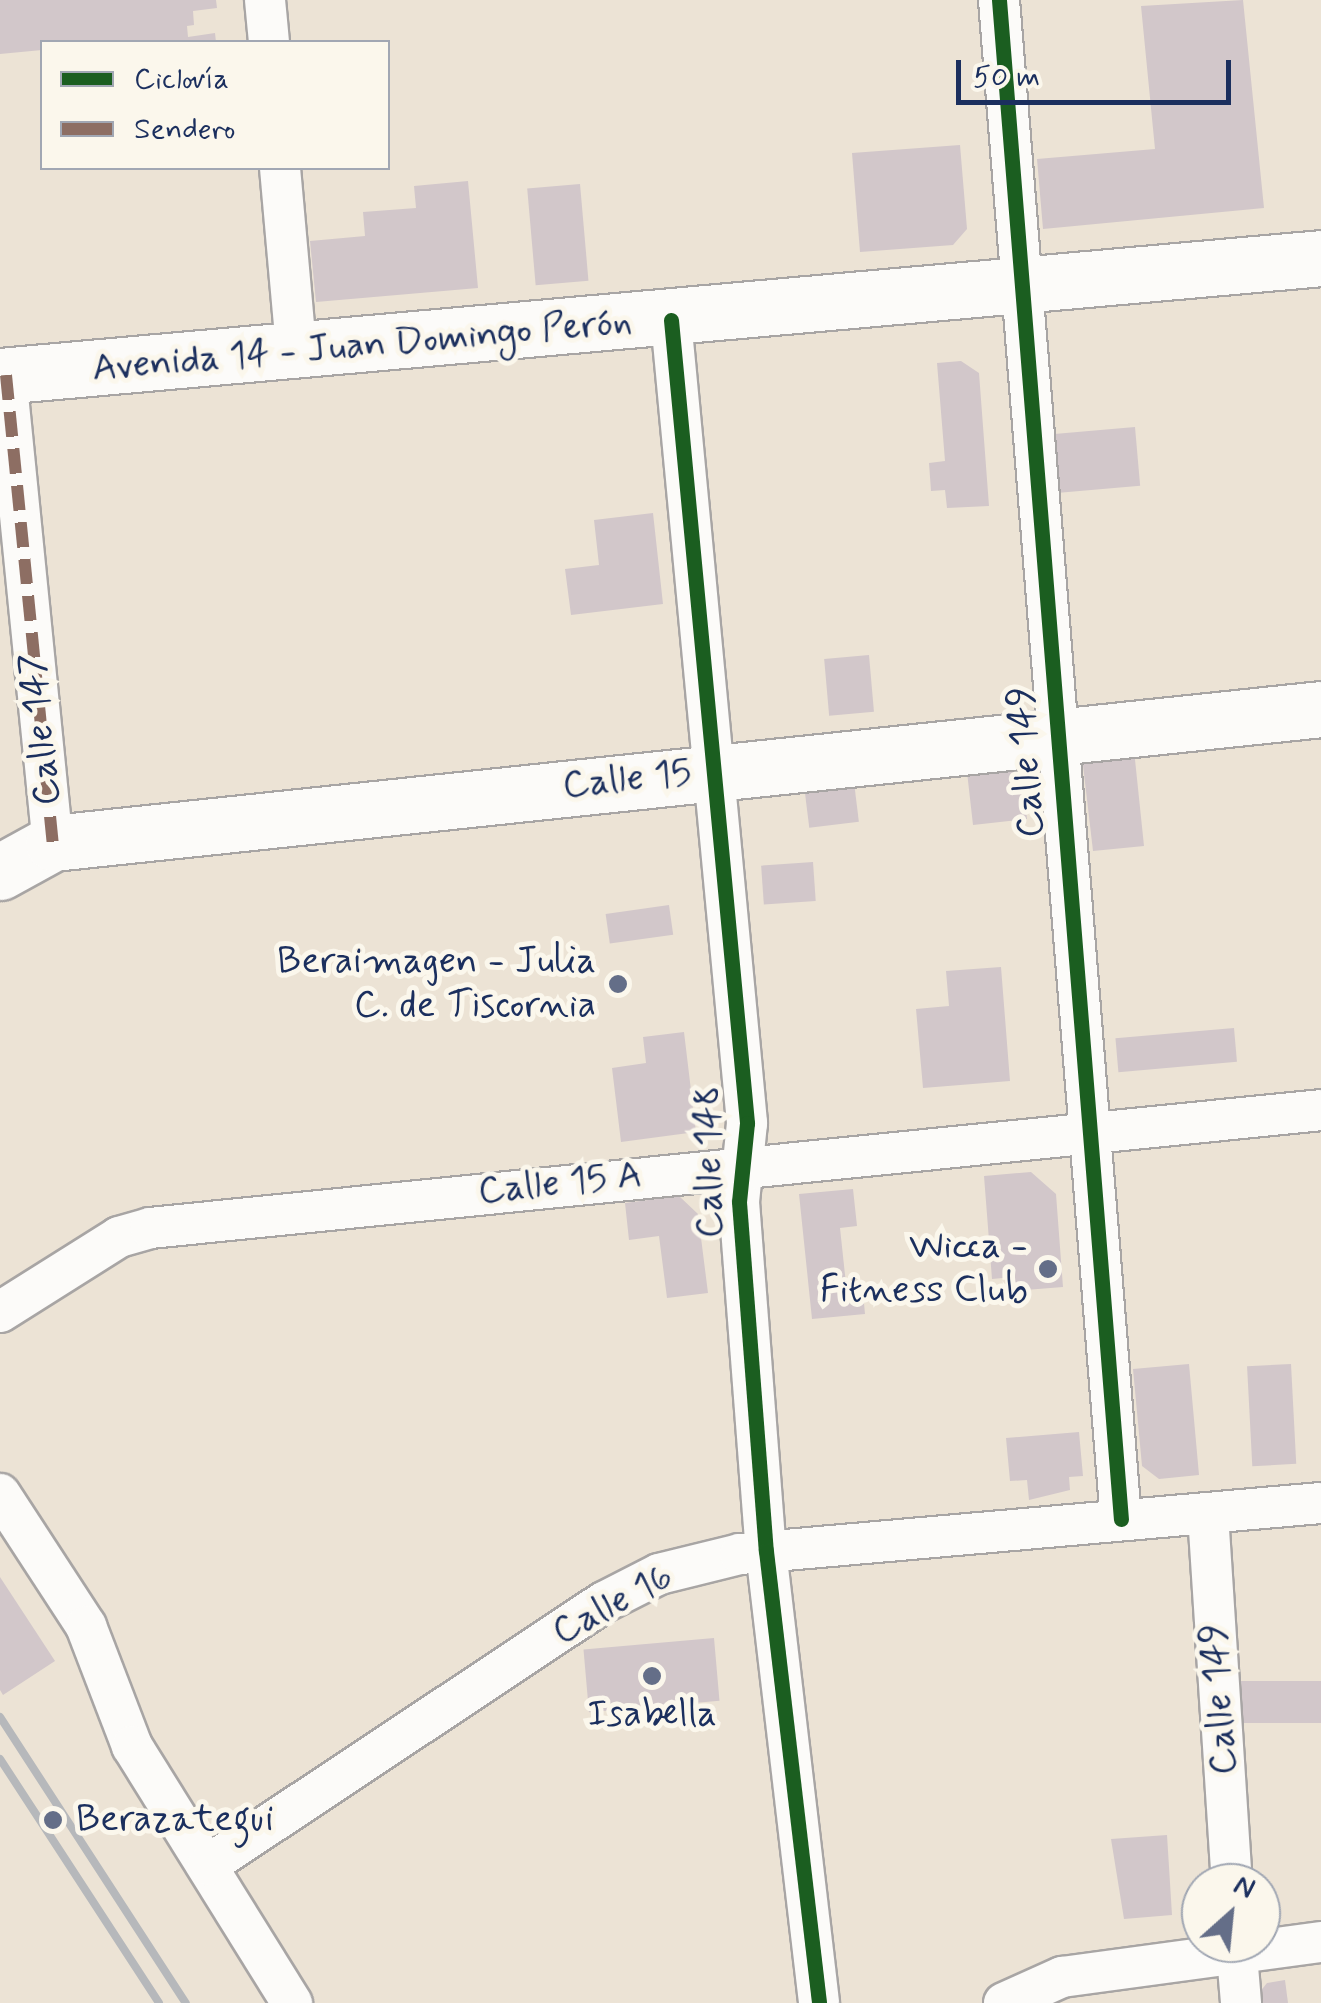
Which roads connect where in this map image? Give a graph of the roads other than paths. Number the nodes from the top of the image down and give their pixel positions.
1 (265, 0) edge
2 (999, 0) edge
3 (269, 40) edge
4 (280, 170) edge
5 (1321, 258) edge
6 (1023, 289) junction
7 (671, 320) junction
8 (296, 349) junction
9 (3, 376) edge
10 (1321, 709) edge
11 (1058, 737) junction
12 (710, 770) junction
13 (53, 843) junction
14 (0, 872) edge
15 (1321, 1110) edge
16 (1088, 1134) junction
17 (742, 1165) junction
18 (0, 1312) edge
19 (0, 1494) edge
20 (1321, 1503) edge
21 (1208, 1514) junction
22 (1121, 1518) junction
23 (766, 1551) junction
24 (1231, 1863) edge
25 (208, 1865) junction
26 (1321, 1942) edge
27 (1281, 1944) edge
28 (1181, 1956) edge
29 (1237, 1963) edge
30 (292, 2003) edge
31 (819, 2003) edge
32 (1004, 2003) edge
33 (1241, 2003) edge

1 - 3 street
2 - 6 street, Calle 149
4 - 8 street
5 - 6 main road, Avenida 14 - Juan Domingo Perón
6 - 7 main road, Avenida 14 - Juan Domingo Perón
6 - 11 street, Calle 149
7 - 8 main road, Avenida 14 - Juan Domingo Perón
7 - 12 street, Calle 148
8 - 9 main road, Avenida 14 - Juan Domingo Perón
9 - 13 street, Calle 147
10 - 11 main road, Calle 15
11 - 12 main road, Calle 15
11 - 16 street, Calle 149
12 - 13 main road, Calle 15
12 - 17 street, Calle 148
13 - 14 main road, Calle 15
15 - 16 street, Calle 15 A
16 - 17 street, Calle 15 A
16 - 22 street, Calle 149
17 - 18 street, Calle 15 A
17 - 23 street, Calle 148
19 - 25 street
20 - 21 street, Calle 16
21 - 22 street, Calle 16
21 - 24 street, Calle 149
22 - 23 street, Calle 16
23 - 25 street, Calle 16
23 - 31 street, Calle 148
25 - 30 street
26 - 27 street
28 - 32 street
29 - 33 street

